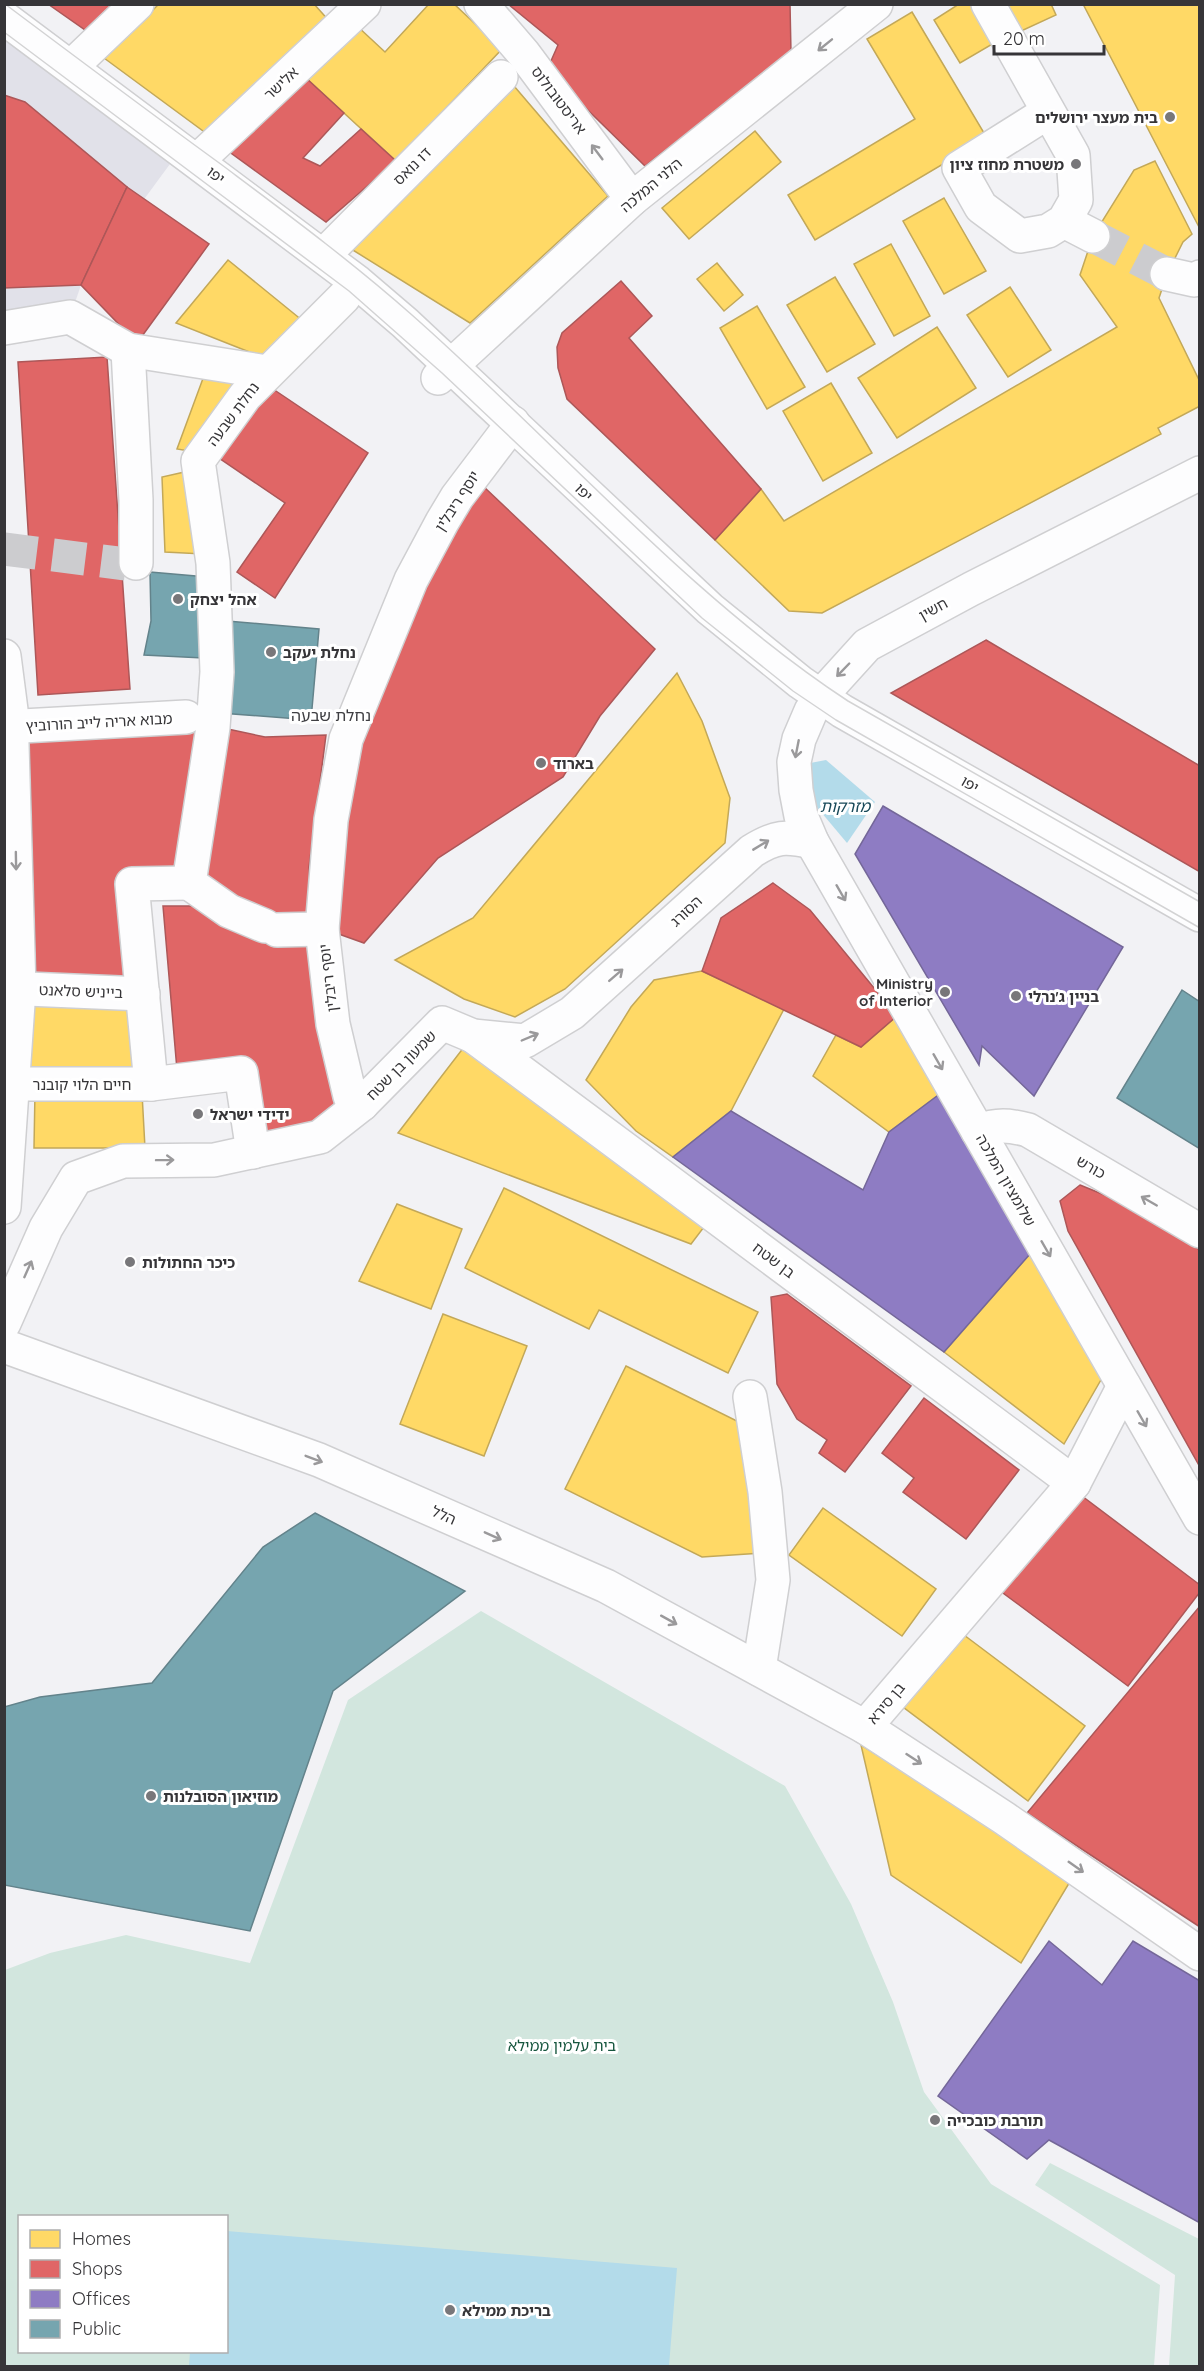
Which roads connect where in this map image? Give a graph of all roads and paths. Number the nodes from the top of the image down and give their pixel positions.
1 (137, 4) edge
2 (481, 4) edge
3 (833, 4) edge
4 (988, 4) edge
5 (356, 7) edge
6 (873, 7) edge
7 (7, 25) edge
8 (71, 68) junction
9 (501, 76) dead end
10 (1048, 112) junction
11 (197, 161) junction
12 (632, 199) junction
13 (1064, 221) junction
14 (1093, 236) tunnel mouth
15 (323, 256) junction
16 (1167, 274) tunnel mouth
17 (1200, 278) edge
18 (344, 297) dead end
19 (4, 328) edge
20 (128, 350) junction
21 (267, 372) junction
22 (445, 372) junction
23 (513, 423) junction
24 (1200, 472) edge
25 (136, 563) dead end
26 (4, 656) edge
27 (821, 697) junction
28 (186, 717) dead end
29 (8, 727) edge
30 (10, 813) edge
31 (812, 842) junction
32 (189, 883) junction
33 (1200, 915) edge
34 (322, 929) junction
35 (11, 988) edge
36 (143, 994) junction
37 (572, 1013) joint
38 (473, 1036) junction
39 (12, 1084) junction
40 (151, 1084) junction
41 (362, 1104) junction
42 (978, 1131) junction
43 (253, 1152) junction
44 (4, 1207) edge
45 (1200, 1231) edge
46 (4, 1323) edge
47 (4, 1347) edge
48 (1124, 1386) junction
49 (750, 1397) dead end
50 (1074, 1483) junction
51 (1200, 1518) edge
52 (759, 1670) junction
53 (865, 1727) junction
54 (1200, 1954) edge

1 - 8 street
12 -> 2 street, אריסטובולוס
3 - 6 street
4 - 10 street
5 - 11 street, אלישר
6 -> 12 street, הלני המלכה
7 - 8 street, יפו
8 - 11 street, יפו
9 - 15 street, דו נואס
10 - 13 street
10 - 13 street
11 - 15 street, יפו
12 - 22 street, הלני המלכה
13 - 14 street
15 - 22 street, יפו
16 - 17 street
18 - 21 street, נחלת שבעה
19 - 20 street
20 - 21 street
20 - 25 street
21 - 32 street, נחלת שבעה
22 - 23 street, יפו
23 - 27 street, יפו
23 - 34 street, יוסף ריבלין
24 -> 27 street, חשין
26 - 29 street
27 -> 31 street, חשין
27 - 33 street, יפו
28 - 29 street, מבוא אריה לייב הורוביץ
29 - 30 street
30 -> 35 street
37 -> 31 street, הסורג
31 -> 42 street, שלומציון המלכה
32 - 34 street
32 - 36 street
34 - 41 street, יוסף ריבלין
35 - 36 street, בייניש סלאנט
35 - 39 street
36 - 40 street
38 -> 37 street, שמעון בן שטח
38 - 41 street, שמעון בן שטח
38 - 50 street, בן שטח
39 - 40 street, חיים הלוי קובנר
39 - 44 street
40 - 43 street, חיים הלוי קובנר
41 - 43 street
45 -> 42 street, כורש
42 -> 48 street, שלומציון המלכה
46 -> 43 street
47 -> 52 street, הלל
48 - 50 street, בן סירא
48 -> 51 street, שלומציון המלכה
49 - 52 street
50 - 53 street, בן סירא
52 - 53 street, הלל
53 -> 54 street, בן סירא

